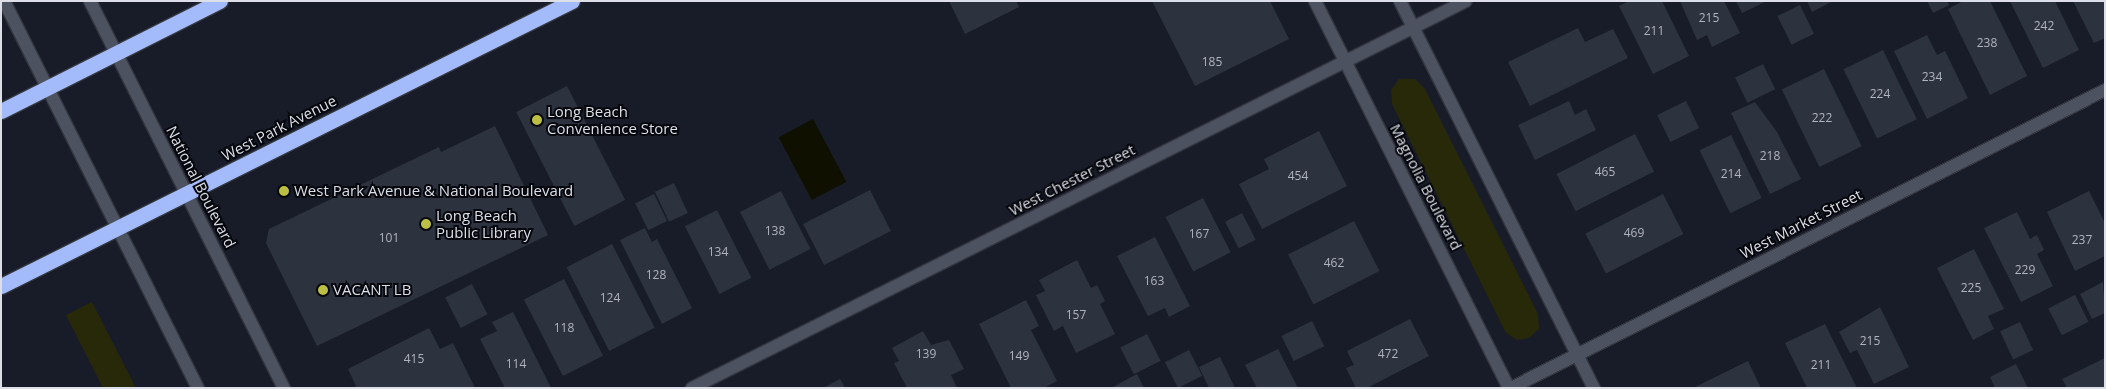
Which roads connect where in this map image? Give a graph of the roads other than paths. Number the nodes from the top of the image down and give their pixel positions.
1 (4, 1) edge
2 (90, 1) edge
3 (220, 1) edge
4 (572, 1) edge
5 (1314, 1) edge
6 (1400, 1) edge
7 (1466, 1) edge
8 (1413, 27) junction
9 (116, 54) junction
10 (1345, 62) junction
11 (47, 88) junction
12 (2105, 90) edge
13 (1, 111) edge
14 (187, 194) junction
15 (118, 228) junction
16 (1, 286) edge
17 (1577, 354) junction
18 (198, 388) edge
19 (284, 388) edge
20 (692, 388) edge
21 (1510, 388) edge
22 (1594, 388) edge

1 - 11 street
2 - 9 street, National Boulevard
3 - 9 highway
4 - 14 highway, West Park Avenue
5 - 10 street, Magnolia Boulevard
6 - 8 street
7 - 8 street, West Chester Street
8 - 10 street, West Chester Street
8 - 17 street
9 - 11 highway
9 - 14 street, National Boulevard
10 - 20 street, West Chester Street
10 - 21 street, Magnolia Boulevard
11 - 13 highway
11 - 15 street
12 - 17 street, West Market Street
14 - 15 highway, West Park Avenue
14 - 19 street, National Boulevard
15 - 16 highway, West Park Avenue
15 - 18 street
17 - 21 street, West Market Street
17 - 22 street

